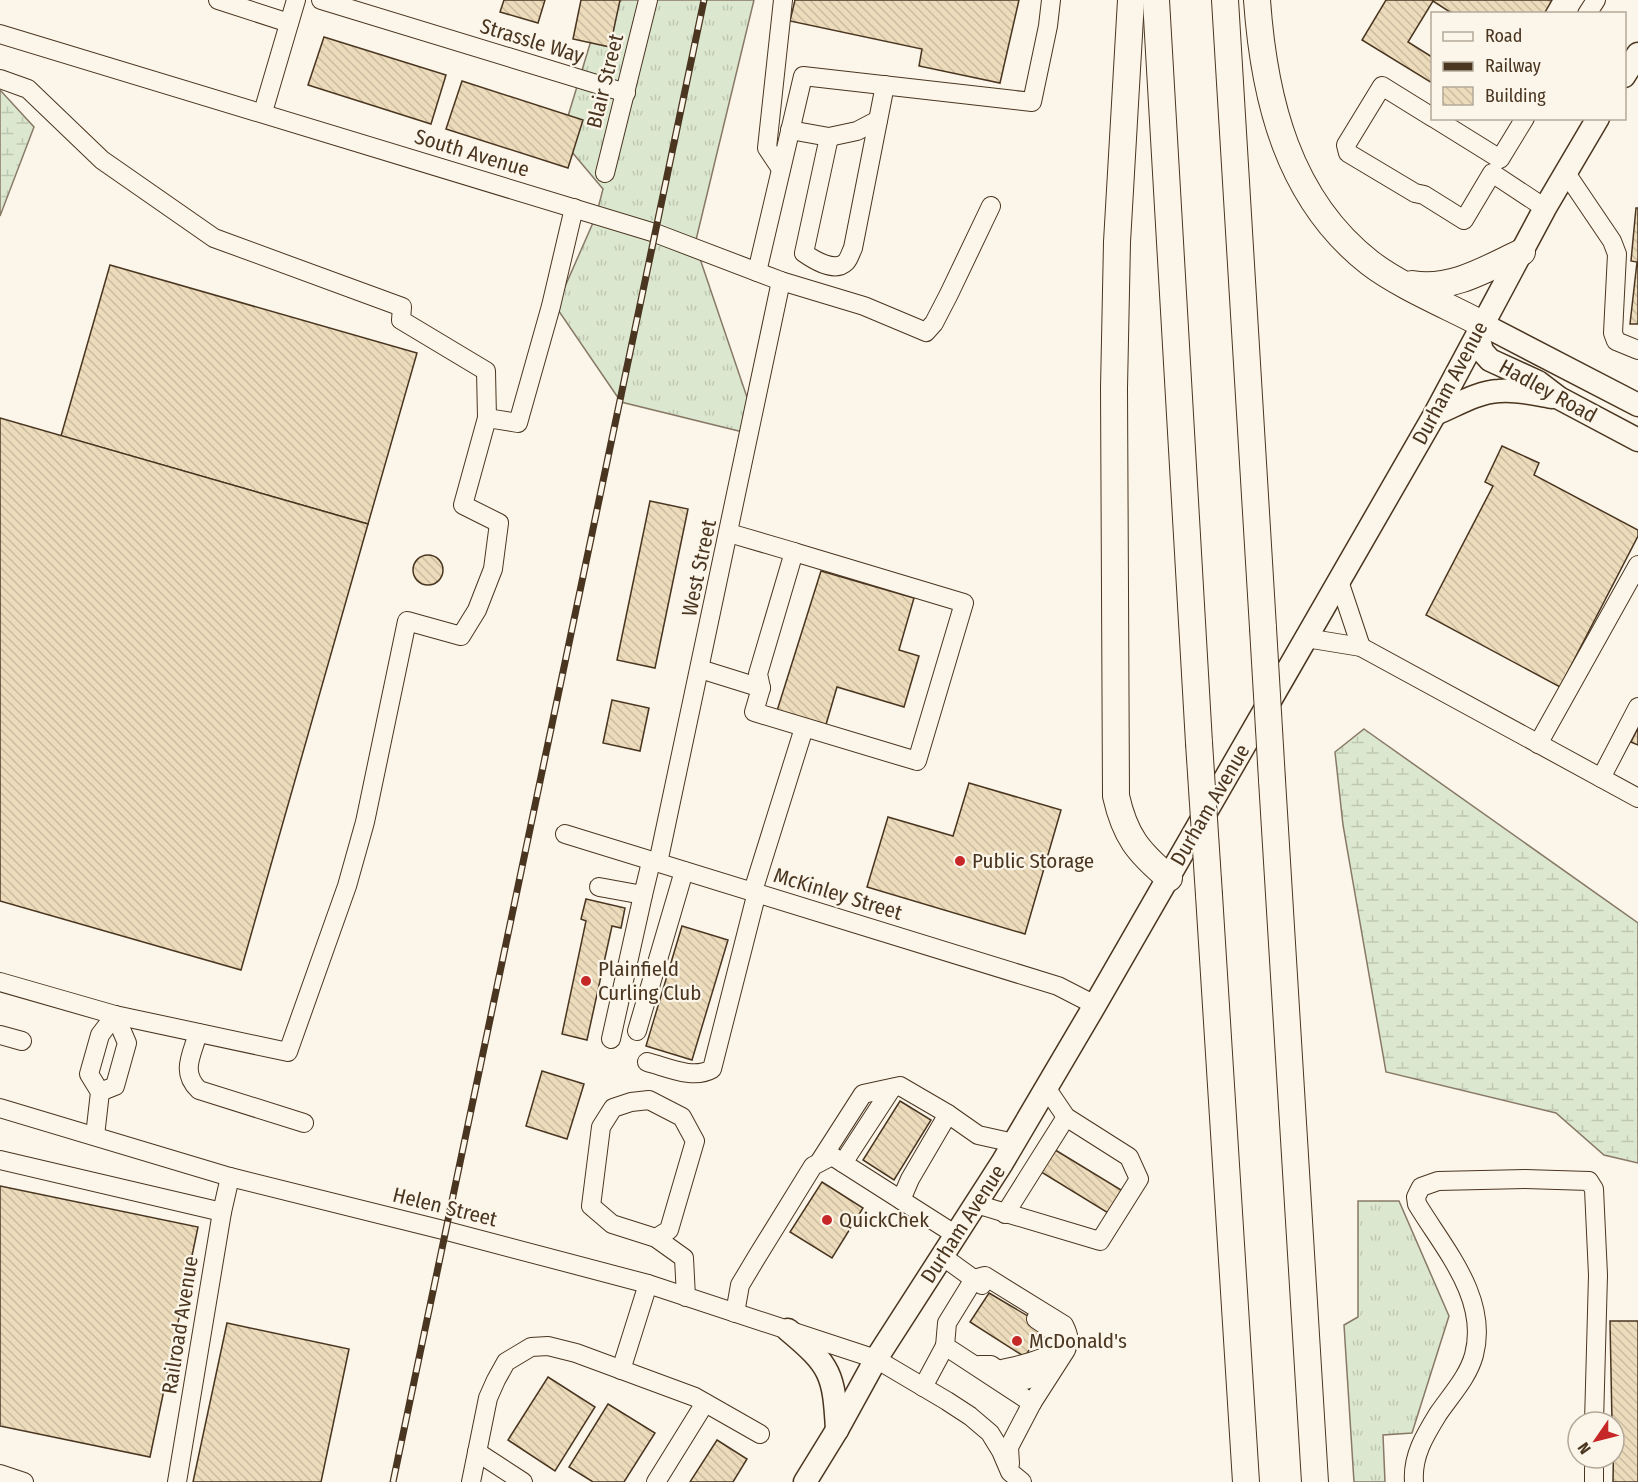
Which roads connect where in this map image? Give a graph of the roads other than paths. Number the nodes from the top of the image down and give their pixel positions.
1 (218, 0) edge
2 (297, 0) edge
3 (321, 0) edge
4 (648, 0) edge
5 (783, 0) edge
6 (1051, 0) edge
7 (1131, 0) edge
8 (1156, 0) edge
9 (1225, 0) edge
10 (1257, 0) edge
11 (289, 23) junction
12 (0, 33) edge
13 (1638, 54) edge
14 (1626, 73) edge
15 (0, 79) edge
16 (885, 86) junction
17 (626, 93) junction
18 (263, 112) junction
19 (1431, 117) edge
20 (878, 120) junction
21 (1436, 120) edge
22 (1523, 120) edge
23 (1597, 120) edge
24 (790, 130) junction
25 (829, 137) junction
26 (1496, 166) junction
27 (781, 169) junction
28 (1566, 173) junction
29 (605, 174) dead end
30 (992, 206) dead end
31 (574, 208) junction
32 (1545, 208) junction
33 (1522, 252) junction
34 (757, 272) junction
35 (781, 281) junction
36 (1403, 283) junction
37 (1482, 324) junction
38 (1638, 350) edge
39 (1559, 398) junction
40 (1638, 405) edge
41 (1435, 414) junction
42 (487, 418) junction
43 (1638, 440) edge
44 (729, 533) junction
45 (794, 552) junction
46 (1638, 565) edge
47 (1339, 581) junction
48 (1306, 638) junction
49 (1361, 647) junction
50 (700, 669) junction
51 (761, 688) junction
52 (1638, 707) edge
53 (804, 728) junction
54 (1538, 744) junction
55 (1600, 778) junction
56 (1638, 798) edge
57 (565, 834) dead end
58 (654, 863) junction
59 (684, 871) junction
60 (1169, 878) junction
61 (599, 887) dead end
62 (755, 892) junction
63 (643, 896) junction
64 (0, 982) edge
65 (1095, 1005) junction
66 (115, 1015) junction
67 (637, 1031) dead end
68 (198, 1033) junction
69 (0, 1035) edge
70 (610, 1039) dead end
71 (22, 1041) dead end
72 (647, 1062) dead end
73 (892, 1088) junction
74 (1047, 1089) junction
75 (100, 1092) junction
76 (0, 1108) edge
77 (948, 1114) junction
78 (1066, 1117) junction
79 (304, 1123) dead end
80 (95, 1136) junction
81 (1014, 1143) junction
82 (0, 1160) edge
83 (820, 1161) junction
84 (843, 1163) junction
85 (230, 1177) junction
86 (901, 1200) junction
87 (976, 1204) junction
88 (222, 1212) junction
89 (1005, 1214) junction
90 (956, 1235) junction
91 (656, 1238) junction
92 (942, 1256) junction
93 (974, 1279) junction
94 (648, 1284) junction
95 (686, 1297) junction
96 (735, 1312) junction
97 (788, 1330) junction
98 (945, 1346) junction
99 (876, 1359) junction
100 (975, 1365) junction
101 (621, 1370) junction
102 (923, 1387) junction
103 (705, 1403) junction
104 (1032, 1403) junction
105 (1594, 1410) edge
106 (837, 1430) junction
107 (760, 1434) dead end
108 (477, 1452) junction
109 (0, 1474) edge
110 (1014, 1479) edge
111 (24, 1482) edge
112 (177, 1482) edge
113 (471, 1482) edge
114 (523, 1482) edge
115 (656, 1482) edge
116 (806, 1482) edge
117 (1246, 1482) edge
118 (1314, 1482) edge
119 (1414, 1482) edge

1 - 11 street
2 - 11 street
3 - 17 street, Strassle Way
4 - 17 street, Blair Street
5 - 27 street
6 - 16 street
7 - 60 highway
8 - 117 highway, bridge
9 - 118 highway, bridge
10 - 36 highway
11 - 18 street
12 - 18 street, South Avenue
13 - 14 main road
15 - 42 street
16 - 20 street
16 - 24 street
17 - 29 street, Blair Street
18 - 31 street, South Avenue
19 - 26 street
20 - 25 street
20 - 25 street
21 - 26 street
22 - 26 street
23 - 28 main road, Durham Avenue
24 - 25 street
24 - 27 street
26 - 32 street
27 - 34 street
28 - 32 main road, Durham Avenue
28 - 38 street
30 - 35 street, South Avenue
31 - 34 street, South Avenue
31 - 42 street
32 - 33 main road, Durham Avenue
33 - 36 highway
33 - 37 main road, Durham Avenue
34 - 35 street, South Avenue
35 - 44 street, West Street
36 - 37 highway
37 - 39 main road, Hadley Road
37 - 40 main road, Hadley Road
37 - 41 main road, Durham Avenue
39 - 41 main road
39 - 43 main road, Hadley Road
41 - 47 main road, Durham Avenue
42 - 68 street
44 - 45 street
44 - 50 street, West Street
45 - 51 street
45 - 53 street
46 - 54 street
47 - 48 main road, Durham Avenue
47 - 49 street
48 - 49 street
48 - 60 main road, Durham Avenue
49 - 54 street
50 - 51 street
50 - 58 street, West Street
51 - 53 street
52 - 55 street
53 - 62 street
54 - 55 street
55 - 56 street
57 - 58 street, McKinley Street
58 - 59 street, McKinley Street
58 - 63 street, West Street
59 - 62 street, McKinley Street
59 - 67 street
60 - 65 main road, Durham Avenue
61 - 63 street
62 - 65 street, McKinley Street
62 - 72 street
63 - 70 street, West Street
64 - 66 street
65 - 74 main road, Durham Avenue
66 - 68 street
66 - 75 street
66 - 75 street
68 - 79 street
69 - 71 street
73 - 77 street
73 - 83 street
73 - 84 street
74 - 78 street
74 - 81 main road, Durham Avenue
75 - 80 street
76 - 80 street, Helen Street
77 - 81 street
77 - 86 street
78 - 89 street
78 - 89 street
80 - 85 street, Helen Street
81 - 87 main road, Durham Avenue
82 - 88 street
83 - 84 street
83 - 96 street
84 - 86 street
85 - 88 street, Railroad Avenue
85 - 94 street, Helen Street
86 - 90 street
87 - 89 street
87 - 90 main road, Durham Avenue
88 - 112 street, Railroad Avenue
90 - 92 main road, Durham Avenue
91 - 91 street
91 - 95 street
92 - 93 street
92 - 99 main road, Durham Avenue
93 - 98 street
93 - 100 street
93 - 104 street
94 - 95 street, Helen Street
94 - 101 street
95 - 96 street, Helen Street
96 - 97 street, Helen Street
97 - 99 street, Helen Street
97 - 106 main road
98 - 100 street
98 - 102 street
99 - 102 street, Helen Street
99 - 106 main road, Durham Avenue
100 - 104 street
101 - 103 street
101 - 108 street
102 - 110 street, Helen Street
103 - 107 street
103 - 115 street
104 - 110 street
105 - 119 street
106 - 116 main road, Durham Avenue
108 - 113 street
108 - 114 street
109 - 111 street

